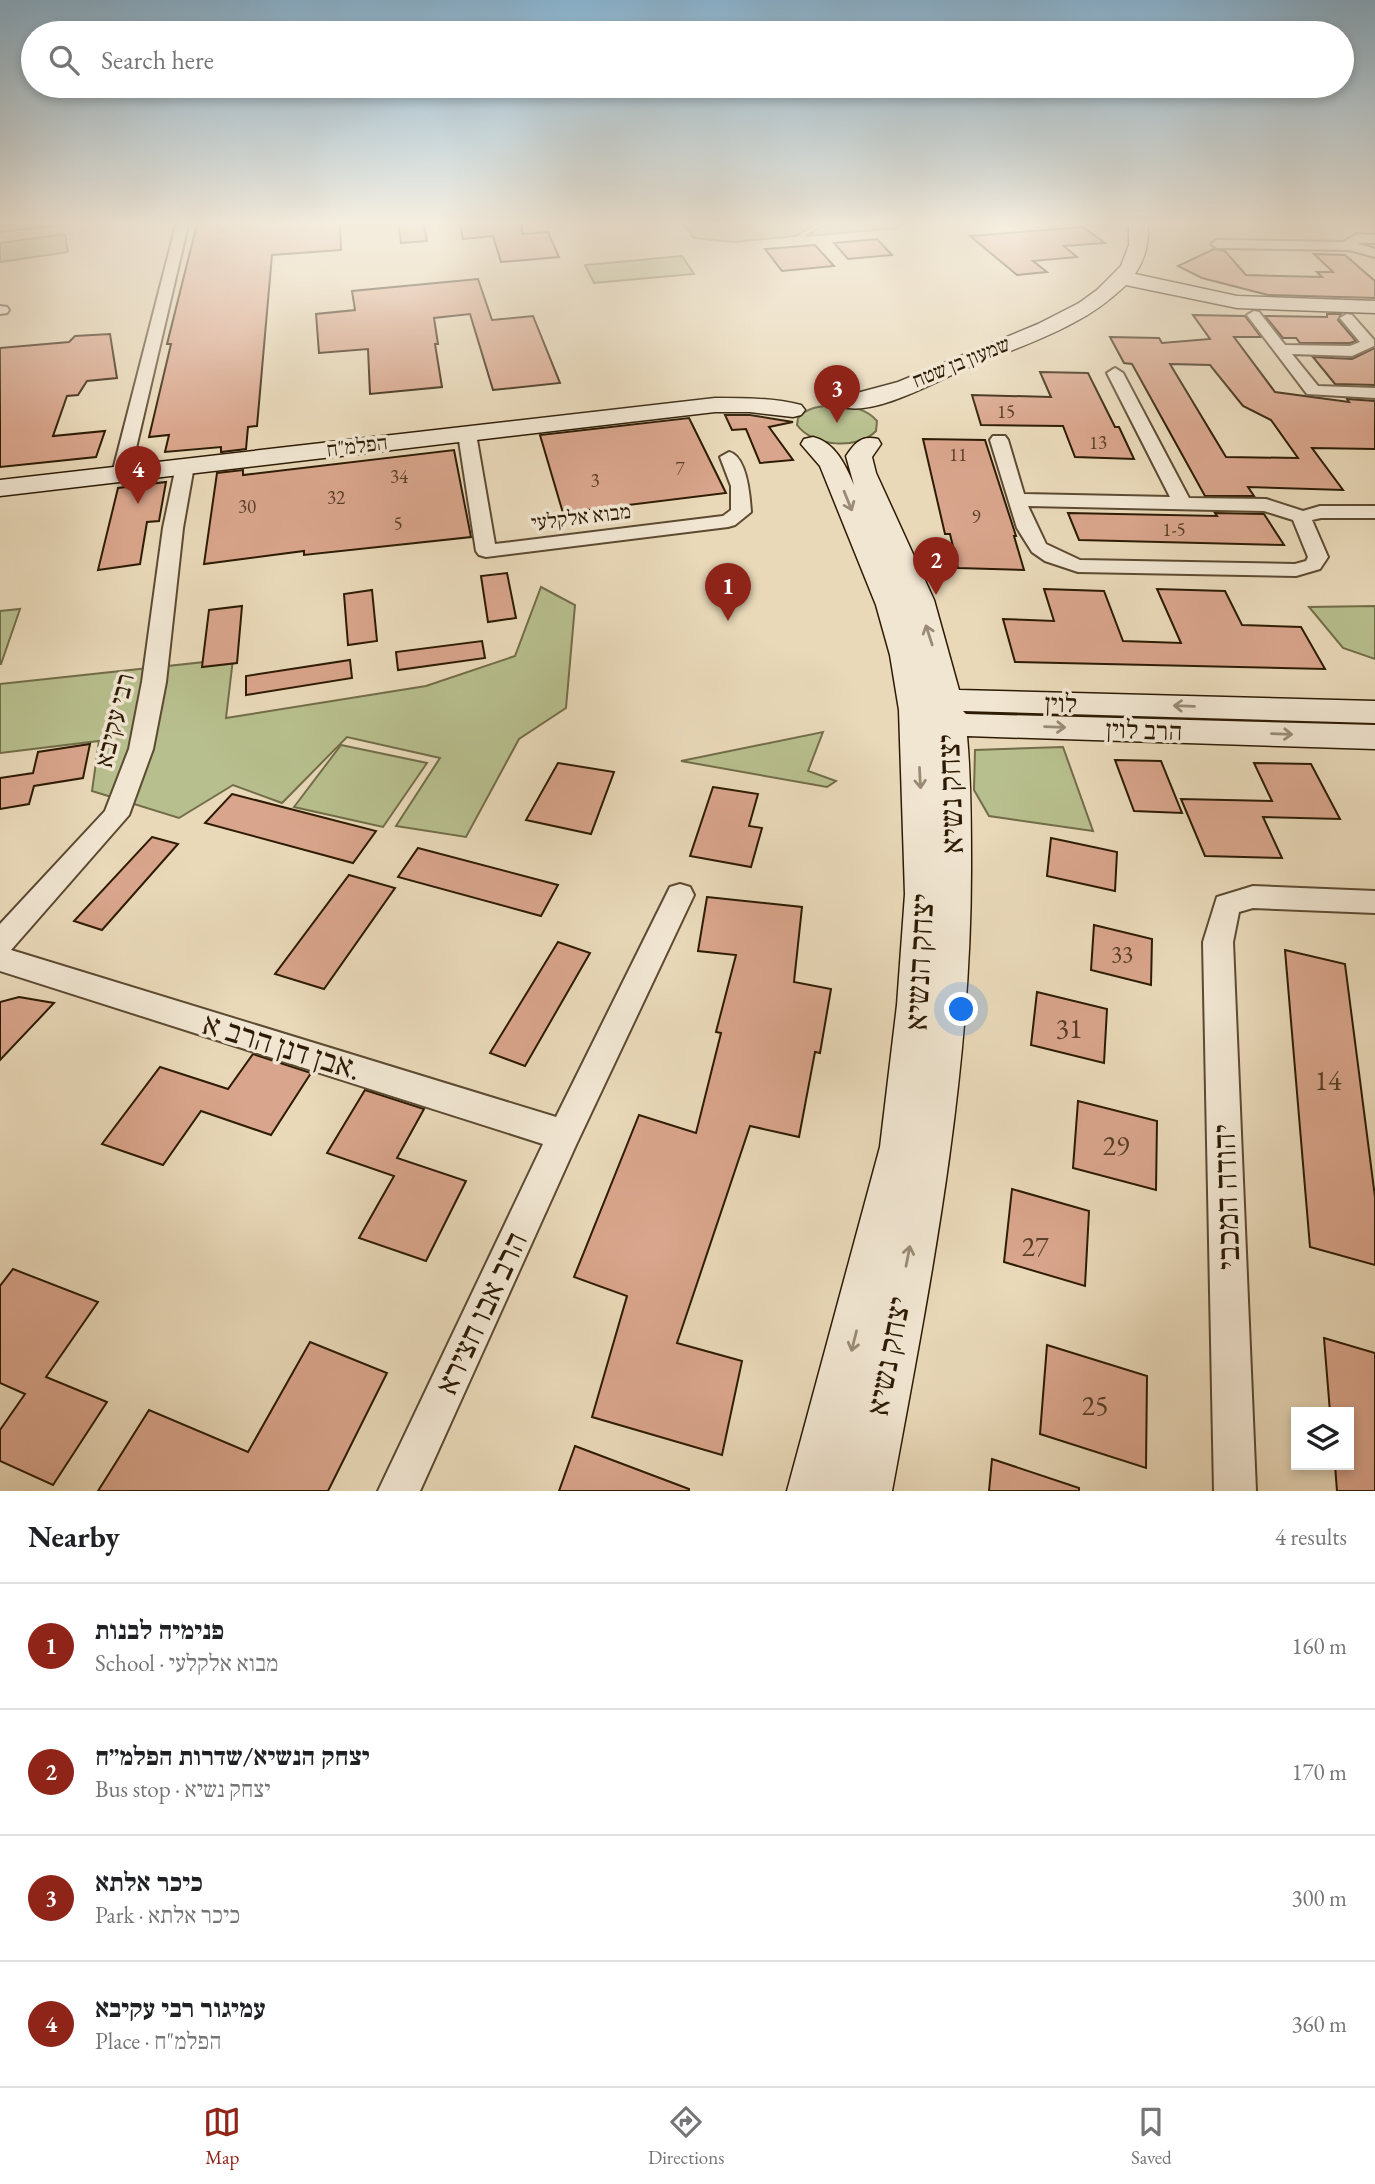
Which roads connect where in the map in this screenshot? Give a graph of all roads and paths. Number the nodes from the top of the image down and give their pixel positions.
1 (166, 291) edge
2 (1120, 291) edge
3 (1129, 291) edge
4 (1139, 291) edge
5 (1175, 291) joint
6 (1375, 307) edge
7 (1254, 314) dead end
8 (1347, 318) dead end
9 (1281, 349) junction
10 (1115, 373) dead end
11 (1375, 393) edge
12 (832, 402) junction
13 (790, 415) junction
14 (883, 427) junction
15 (467, 434) junction
16 (999, 440) dead end
17 (813, 444) junction
18 (729, 457) dead end
19 (185, 466) junction
20 (121, 474) junction
21 (0, 488) edge
22 (1018, 500) junction
23 (1182, 502) junction
24 (1375, 512) edge
25 (1303, 517) junction
26 (1375, 712) edge
27 (939, 713) junction
28 (1005, 713) junction
29 (1375, 737) edge
30 (680, 895) dead end
31 (1375, 902) edge
32 (0, 943) edge
33 (0, 959) edge
34 (564, 1135) junction
35 (399, 1491) edge
36 (817, 1491) edge
37 (862, 1491) edge
38 (1235, 1491) edge

1 - 20 street
2 - 12 street, שמעון בן שטח
3 - 14 street
4 - 5 street
5 - 6 street
7 - 9 street
8 - 9 street
9 - 11 street
10 - 23 street
12 - 13 street, שמעון בן שטח
12 - 14 street
13 - 15 street, הפלמ"ח
13 - 17 street, יצחק הנשיא
14 - 17 street
27 -> 14 street, יצחק נשיא
15 - 18 street, מבוא אלקלעי
15 - 19 street, הפלמ"ח
16 - 22 street
17 -> 27 street, יצחק הנשיא
19 - 20 street, הפלמ"ח
19 - 32 street, רבי עקיבא
20 - 21 street, הפלמ"ח
22 - 23 street
22 - 25 street
23 - 25 street
24 - 25 street
26 -> 28 street, לוין
27 - 28 street, לוין
27 - 28 street
27 -> 36 street, יצחק הנשיא
37 -> 27 street, יצחק נשיא
28 -> 29 street, הרב לוין
30 - 34 street, הרב אבו חצירא
31 - 38 street, יהודה המכבי
33 - 34 street, אבן דנן הרב א.
34 - 35 street, הרב אבו חצירא

